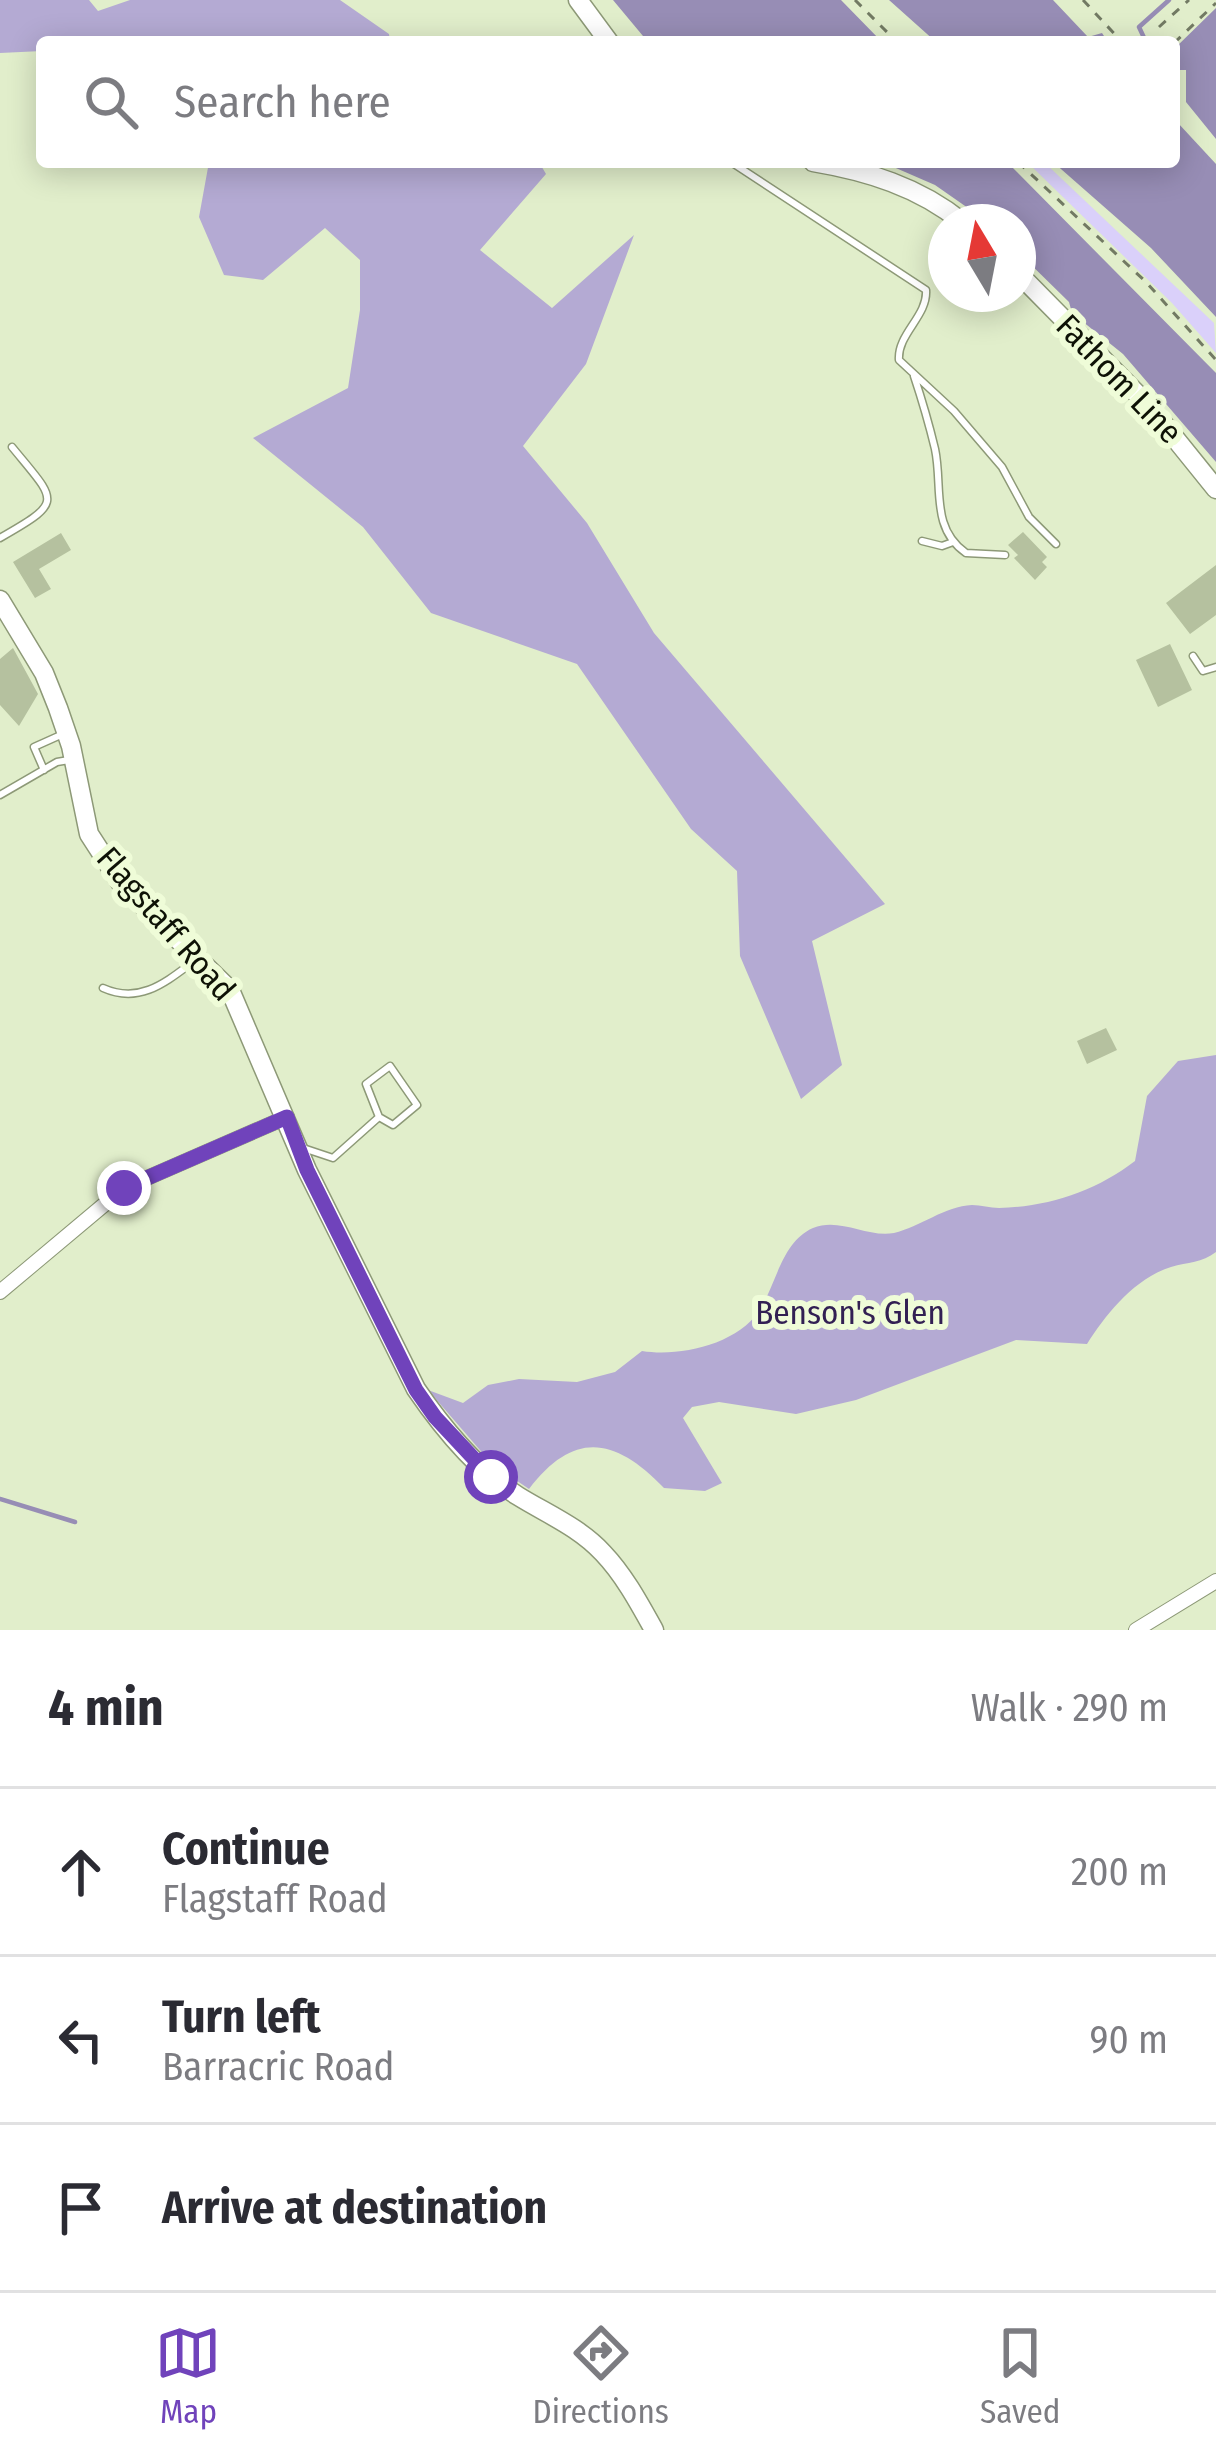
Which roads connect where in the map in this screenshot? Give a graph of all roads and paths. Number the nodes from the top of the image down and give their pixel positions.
1 (578, 0) edge
2 (855, 0) edge
3 (1083, 0) edge
4 (1189, 0) edge
5 (1216, 3) edge
6 (1159, 27) dead end
7 (605, 36) edge
8 (891, 36) edge
9 (1116, 36) edge
10 (1180, 37) edge
11 (740, 168) edge
12 (841, 168) edge
13 (1024, 168) edge
14 (936, 204) edge
15 (1036, 291) edge
16 (1216, 360) edge
17 (913, 372) junction
18 (12, 447) dead end
19 (1216, 489) edge
20 (0, 538) edge
21 (922, 541) dead end
22 (953, 542) junction
23 (1055, 544) dead end
24 (1005, 554) dead end
25 (0, 600) edge
26 (1193, 656) dead end
27 (1216, 667) edge
28 (67, 733) junction
29 (73, 759) junction
30 (44, 770) junction
31 (0, 795) edge
32 (200, 957) junction
33 (103, 988) dead end
34 (287, 1117) junction
35 (380, 1117) junction
36 (299, 1149) junction
37 (0, 1292) edge
38 (1216, 1581) edge
39 (654, 1630) edge
40 (1136, 1630) edge

1 - 7 street
2 - 8 path
3 - 9 path
4 - 6 path
5 - 10 path
11 - 17 lane
12 - 14 street
13 - 16 path
15 - 19 street, Fathom Line
17 - 22 lane
17 - 23 lane
18 - 20 lane
21 - 22 lane
22 - 24 lane
25 - 28 street, Flagstaff Road
26 - 27 lane
28 - 29 street, Flagstaff Road
28 - 30 lane
29 - 30 lane
29 - 32 street, Flagstaff Road
30 - 31 lane
32 - 33 lane
32 - 34 street, Flagstaff Road
34 - 36 street, Flagstaff Road
34 - 37 street
35 - 35 lane
35 - 36 lane
36 - 39 street, Flagstaff Road
38 - 40 street

